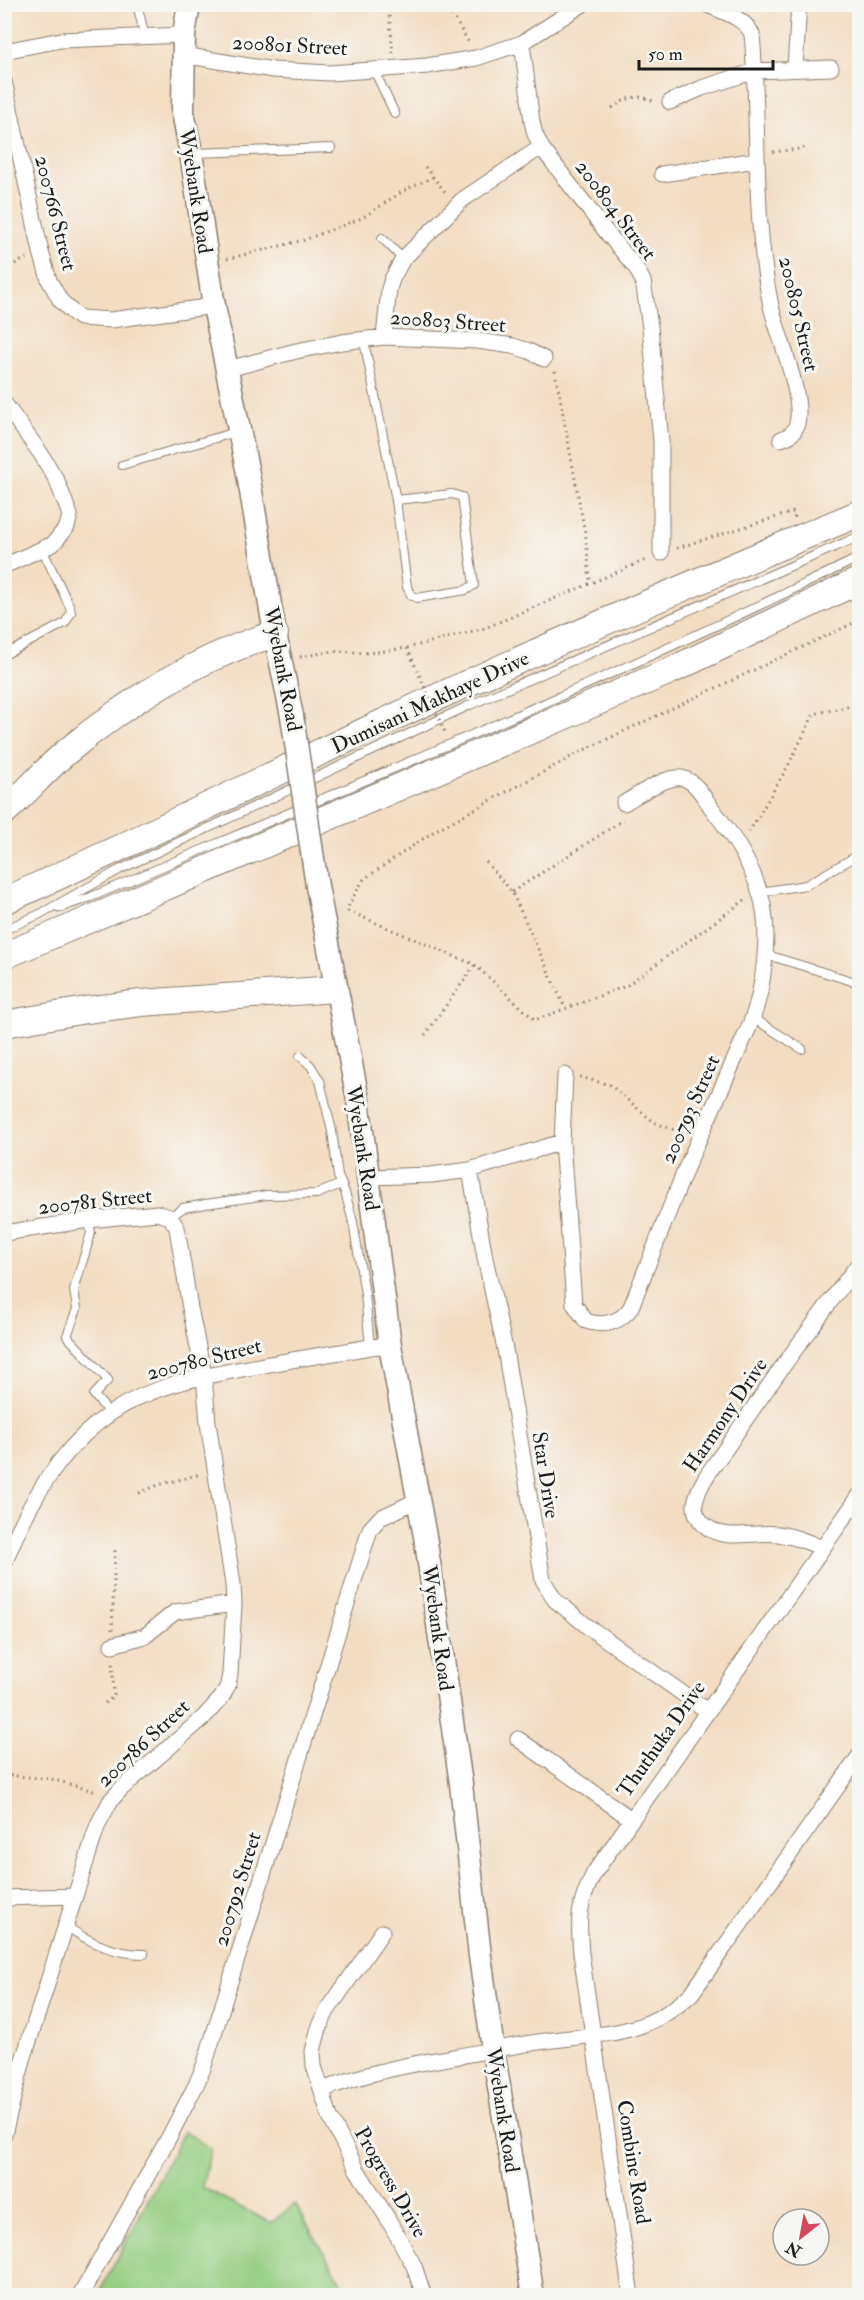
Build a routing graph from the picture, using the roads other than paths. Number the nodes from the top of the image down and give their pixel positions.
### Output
1 (137, 4) edge
2 (189, 4) edge
3 (583, 4) edge
4 (705, 4) edge
5 (799, 4) edge
6 (145, 37) junction
7 (522, 43) junction
8 (184, 45) junction
9 (4, 51) edge
10 (795, 68) junction
11 (831, 68) dead end
12 (374, 69) junction
13 (754, 71) junction
14 (4, 81) edge
15 (670, 102) road end
16 (395, 114) dead end
17 (541, 147) junction
18 (331, 148) dead end
19 (191, 153) junction
20 (757, 157) junction
21 (662, 174) dead end
22 (382, 237) dead end
23 (403, 259) junction
24 (214, 306) junction
25 (384, 337) junction
26 (364, 341) junction
27 (544, 359) road end
28 (228, 369) junction
29 (4, 403) edge
30 (239, 431) junction
31 (781, 439) dead end
32 (122, 465) dead end
33 (396, 500) junction
34 (860, 513) edge
35 (860, 536) edge
36 (42, 549) junction
37 (661, 553) road end
38 (860, 556) edge
39 (4, 566) edge
40 (860, 580) edge
41 (275, 634) junction
42 (4, 655) edge
43 (624, 804) road end
44 (4, 812) edge
45 (860, 854) edge
46 (760, 892) junction
47 (4, 901) edge
48 (40, 914) junction
49 (4, 930) edge
50 (764, 954) junction
51 (4, 956) edge
52 (852, 981) dead end
53 (335, 988) junction
54 (753, 1018) junction
55 (4, 1024) edge
56 (802, 1049) dead end
57 (300, 1056) dead end
58 (565, 1075) road end
59 (562, 1142) junction
60 (470, 1170) junction
61 (369, 1177) junction
62 (341, 1184) junction
63 (170, 1217) junction
64 (89, 1220) junction
65 (4, 1233) edge
66 (860, 1262) edge
67 (380, 1346) junction
68 (204, 1376) junction
69 (110, 1414) junction
70 (860, 1495) edge
71 (418, 1500) junction
72 (822, 1548) junction
73 (4, 1564) edge
74 (234, 1604) junction
75 (112, 1645) road end
76 (706, 1710) junction
77 (518, 1739) dead end
78 (860, 1755) edge
79 (631, 1819) junction
80 (75, 1896) junction
81 (4, 1898) edge
82 (65, 1925) junction
83 (382, 1932) dead end
84 (144, 1954) dead end
85 (593, 2036) junction
86 (494, 2050) junction
87 (322, 2090) junction
88 (4, 2134) edge
89 (80, 2295) edge
90 (424, 2295) edge
91 (533, 2295) edge
92 (631, 2295) edge

1 - 6 lane
2 - 8 street, Wyebank Road
3 - 7 street, 200801 Street
4 - 13 street, 200805 Street
5 - 10 street
6 - 8 street, 200801 Street
6 - 9 street, 200801 Street
7 - 12 street, 200801 Street
7 - 17 street, 200804 Street
8 - 12 street, 200801 Street
8 - 19 street, Wyebank Road
10 - 11 street
10 - 13 street
12 - 16 lane
13 - 15 street
13 - 20 street, 200805 Street
14 - 24 street, 200766 Street
17 - 23 street
17 - 37 street, 200804 Street
18 - 19 lane
19 - 24 street, Wyebank Road
20 - 21 street
20 - 31 street, 200805 Street
22 - 23 lane
23 - 25 street
24 - 28 street, Wyebank Road
25 - 26 street, 200803 Street
25 - 27 street, 200803 Street
26 - 28 street, 200803 Street
26 - 33 lane
28 - 30 street, Wyebank Road
29 - 36 street
30 - 32 lane
30 - 41 street, Wyebank Road
33 - 33 lane
34 - 47 main road, Dumisani Makhaye Drive
35 - 48 lane
36 - 39 street
36 - 42 lane
38 - 48 lane
40 - 51 main road
41 - 44 main road
41 - 53 street, Wyebank Road, bridge
43 - 46 street, 200793 Street
45 - 46 lane
46 - 50 street, 200793 Street
48 - 49 lane
50 - 52 lane
50 - 54 street, 200793 Street
53 - 55 main road
53 - 61 street, Wyebank Road
54 - 56 lane
54 - 59 street, 200793 Street
57 - 62 lane
58 - 59 street, 200793 Street
59 - 60 street
60 - 61 street
60 - 76 street, Star Drive
61 - 67 street, Wyebank Road
62 - 63 lane
62 - 67 lane
63 - 64 street, 200781 Street
63 - 68 street, 200781 Street
64 - 65 street, 200781 Street
64 - 69 lane
66 - 72 street, Harmony Drive
67 - 68 street, 200780 Street
67 - 71 street, Wyebank Road
68 - 69 street, 200780 Street
68 - 74 street, 200786 Street
69 - 73 street, 200780 Street
70 - 72 street, Thuthuka Drive
71 - 86 street, Wyebank Road
71 - 89 street, 200792 Street
72 - 76 street, Thuthuka Drive
74 - 75 street
74 - 80 street, 200786 Street
76 - 79 street, Thuthuka Drive
77 - 79 street
78 - 85 street
79 - 85 street, Thuthuka Drive
80 - 81 street
80 - 82 street, 200786 Street
82 - 84 lane
82 - 88 street, 200786 Street
83 - 87 street, Progress Drive
85 - 86 street
85 - 92 street, Combine Road
86 - 87 street
86 - 91 street, Wyebank Road
87 - 90 street, Progress Drive

